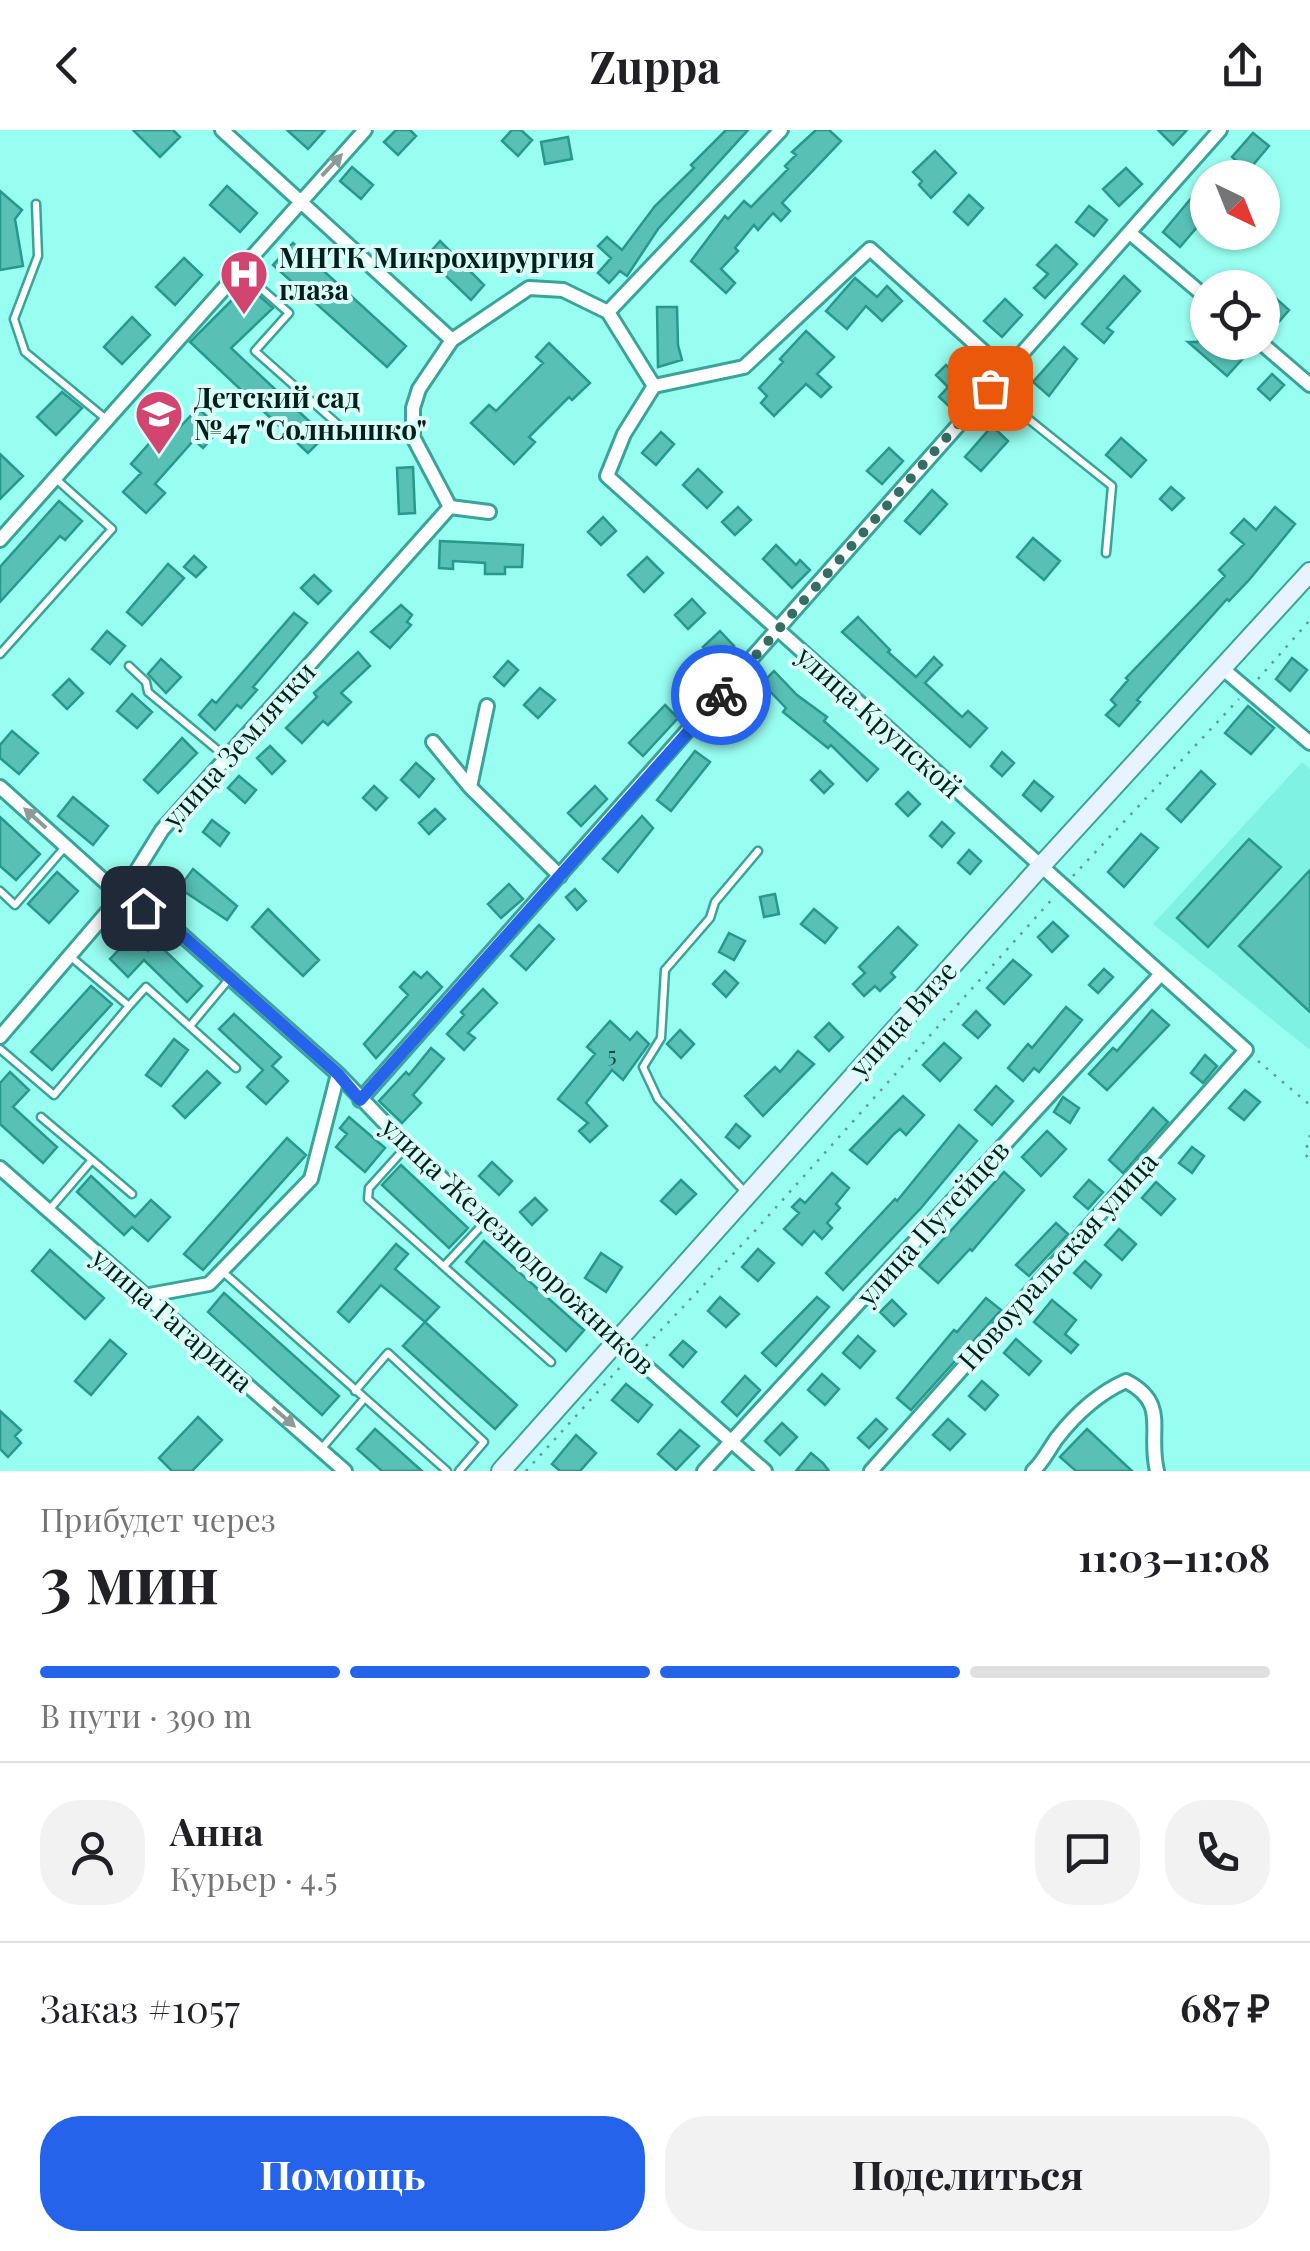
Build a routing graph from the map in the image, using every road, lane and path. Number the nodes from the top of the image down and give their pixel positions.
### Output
1 (222, 130) edge
2 (365, 130) edge
3 (780, 130) edge
4 (1220, 130) edge
5 (299, 201) junction
6 (36, 204) dead end
7 (1130, 233) junction
8 (240, 270) junction
9 (1190, 283) edge
10 (608, 312) junction
11 (452, 340) junction
12 (1280, 359) edge
13 (1005, 370) junction
14 (1310, 385) edge
15 (654, 386) junction
16 (990, 388) junction
17 (107, 420) junction
18 (352, 437) dead end
19 (55, 478) junction
20 (450, 507) junction
21 (488, 512) dead end
22 (0, 540) edge
23 (1106, 553) dead end
24 (1310, 572) edge
25 (1310, 620) edge
26 (779, 631) junction
27 (0, 654) edge
28 (129, 666) dead end
29 (1222, 668) junction
30 (1248, 690) junction
31 (487, 706) dead end
32 (433, 742) dead end
33 (1310, 743) edge
34 (226, 758) junction
35 (0, 787) edge
36 (470, 787) junction
37 (66, 846) junction
38 (758, 851) dead end
39 (1040, 867) junction
40 (560, 876) junction
41 (1063, 887) junction
42 (0, 891) edge
43 (121, 896) junction
44 (70, 956) junction
45 (1161, 974) junction
46 (230, 978) junction
47 (130, 1006) junction
48 (190, 1026) junction
49 (0, 1037) edge
50 (0, 1049) edge
51 (1246, 1050) junction
52 (236, 1068) dead end
53 (338, 1074) junction
54 (360, 1100) junction
55 (1310, 1105) edge
56 (42, 1117) dead end
57 (1310, 1135) edge
58 (407, 1146) junction
59 (92, 1160) junction
60 (1310, 1160) edge
61 (0, 1168) edge
62 (132, 1194) dead end
63 (747, 1194) junction
64 (48, 1210) junction
65 (487, 1220) junction
66 (444, 1266) junction
67 (222, 1271) junction
68 (144, 1296) junction
69 (616, 1340) junction
70 (632, 1354) junction
71 (551, 1362) dead end
72 (355, 1391) junction
73 (364, 1400) junction
74 (734, 1442) junction
75 (321, 1449) junction
76 (345, 1471) edge
77 (447, 1471) edge
78 (459, 1471) edge
79 (501, 1471) edge
80 (526, 1471) edge
81 (704, 1471) edge
82 (765, 1471) edge
83 (871, 1471) edge
84 (1033, 1471) edge
85 (1157, 1471) edge

1 - 5 street
5 -> 2 street
3 - 10 street
4 - 7 street
5 - 8 street
5 - 11 street
6 - 17 lane
7 - 9 street
7 - 13 street
8 - 17 street
8 - 18 lane
10 - 11 street
10 - 15 street
11 - 20 street
12 - 14 street
13 - 15 street
13 - 16 street
15 - 26 street, улица Крупской
16 - 23 lane
16 - 26 street
17 - 19 street
19 - 22 street
19 - 27 lane
20 - 21 street
20 - 34 street, улица Землячки
24 - 29 street, улица Визе
25 - 30 path
26 - 39 street, улица Крупской
26 - 40 street
28 - 34 lane
29 - 30 street
29 - 39 street, улица Визе
30 - 33 street
30 - 41 path
31 - 36 street
32 - 36 street
34 - 43 street, улица Землячки
37 -> 35 street, улица Железнодорожников
36 - 40 street
37 - 42 lane
37 - 43 street, улица Железнодорожников
38 - 63 lane
39 - 41 street, улица Крупской
39 - 63 street, улица Визе
40 - 54 street
41 - 45 street, улица Крупской
41 - 70 path
43 - 44 street, улица Землячки
43 - 46 street, улица Железнодорожников
44 - 47 lane
44 - 49 street, улица Землячки
45 - 51 street, улица Крупской
45 - 74 street, улица Путейцев
46 - 48 lane
46 - 53 street, улица Железнодорожников
47 - 48 lane
47 - 50 lane
48 - 52 lane
51 - 55 path
51 - 83 street, Новоуральская улица
53 - 54 street, улица Железнодорожников
53 - 67 street
54 - 58 street, улица Железнодорожников
56 - 59 lane
57 - 60 path
58 - 65 street, улица Железнодорожников
58 - 66 lane
59 - 62 lane
59 - 64 lane
61 - 64 street, улица Гагарина
63 - 69 street, улица Визе
64 - 68 street, улица Гагарина
65 - 66 lane
65 - 69 street, улица Железнодорожников
66 - 71 lane
67 - 68 street
67 - 72 lane
68 -> 75 street, улица Гагарина
69 - 70 street, улица Железнодорожников
69 - 79 street, улица Визе
70 - 74 street, улица Железнодорожников
70 - 80 path
72 - 73 lane
72 - 78 lane
73 - 75 lane
73 - 77 lane
74 - 81 street, улица Путейцев
74 - 82 street, улица Железнодорожников
75 - 76 street, улица Гагарина
84 - 85 street

